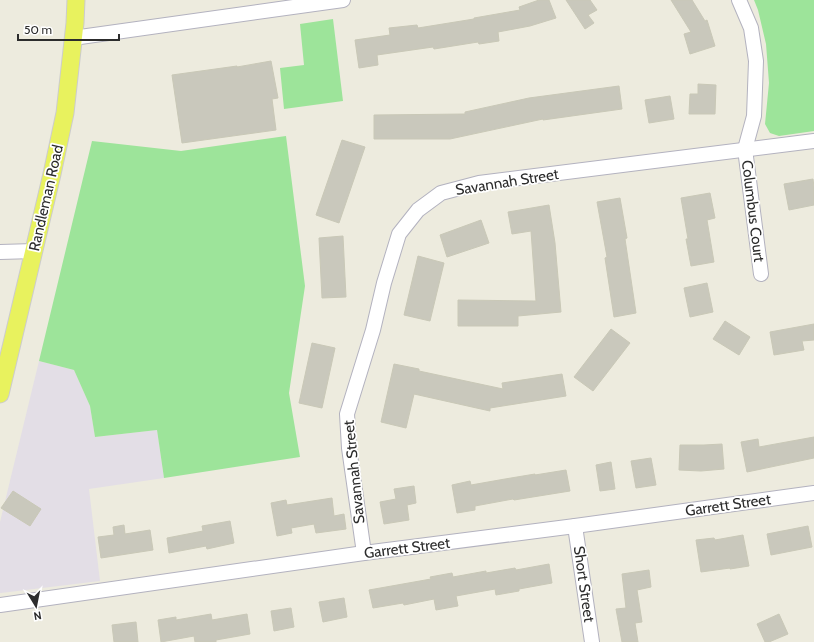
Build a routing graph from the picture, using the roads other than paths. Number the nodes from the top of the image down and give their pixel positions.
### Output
1 (76, 0) edge
2 (344, 0) edge
3 (739, 0) edge
4 (73, 38) junction
5 (814, 141) edge
6 (746, 149) junction
7 (34, 251) junction
8 (0, 252) edge
9 (761, 274) dead end
10 (0, 394) edge
11 (814, 493) edge
12 (575, 526) junction
13 (364, 554) junction
14 (0, 605) edge
15 (592, 642) edge

1 - 4 main road, Randleman Road
2 - 4 street
3 - 6 street
4 - 7 main road, Randleman Road
5 - 6 street, Savannah Street
6 - 9 street, Columbus Court
6 - 13 street, Savannah Street
7 - 8 street
7 - 10 main road, Randleman Road
11 - 12 street, Garrett Street
12 - 13 street, Garrett Street
12 - 15 street, Short Street
13 - 14 street, Garrett Street

